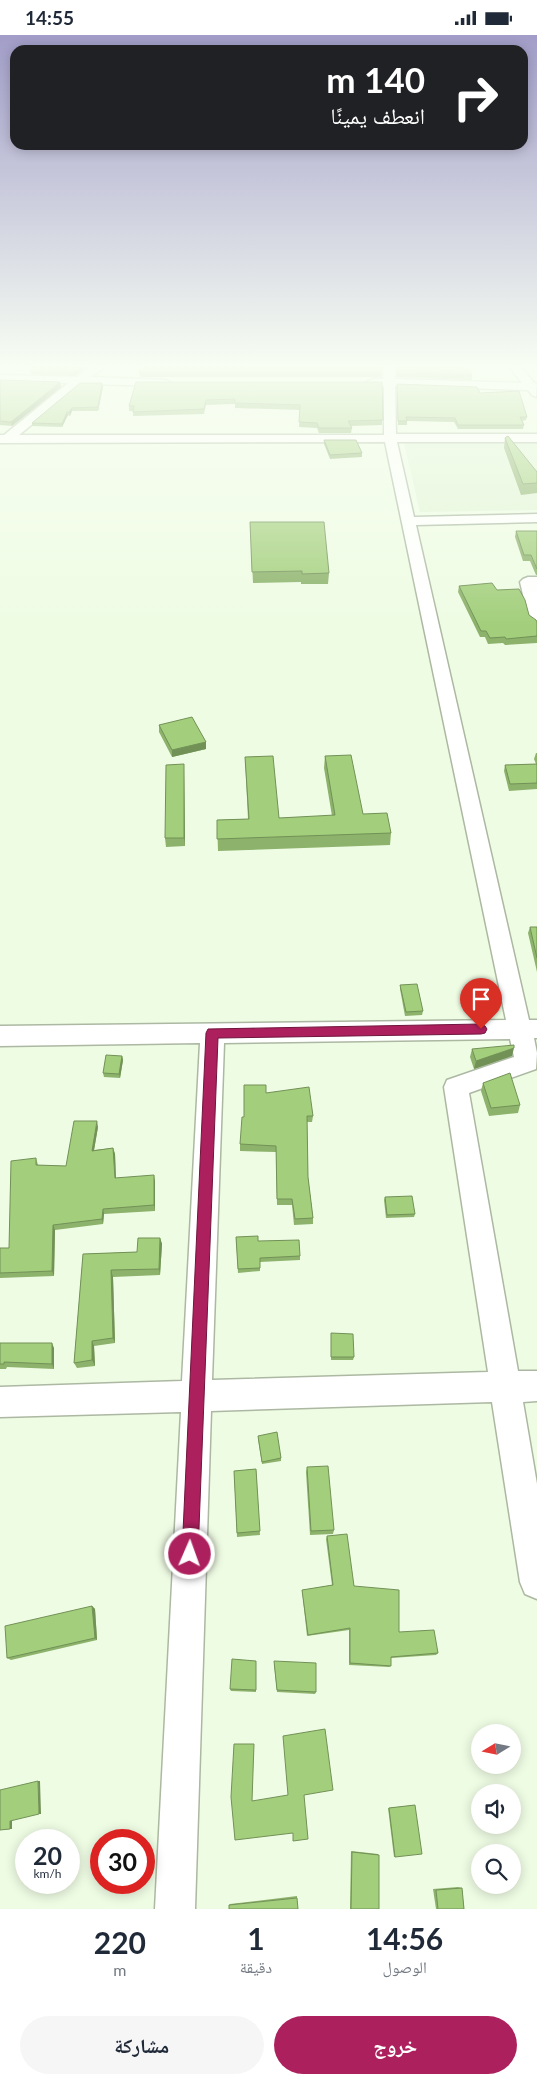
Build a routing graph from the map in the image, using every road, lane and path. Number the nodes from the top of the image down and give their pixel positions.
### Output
1 (393, 450) edge
2 (537, 518) edge
3 (408, 521) junction
4 (537, 582) edge
5 (537, 620) edge
6 (528, 1029) edge
7 (212, 1033) junction
8 (0, 1036) edge
9 (505, 1386) junction
10 (537, 1386) edge
11 (197, 1396) junction
12 (0, 1402) edge
13 (537, 1582) edge
14 (175, 1909) edge

1 - 3 street
2 - 3 street
3 - 6 street
4 - 5 street
6 - 7 street
6 - 9 street
7 - 8 street
7 - 11 street
9 - 10 street
9 - 11 street
9 - 13 street
11 - 12 street
11 - 14 street

